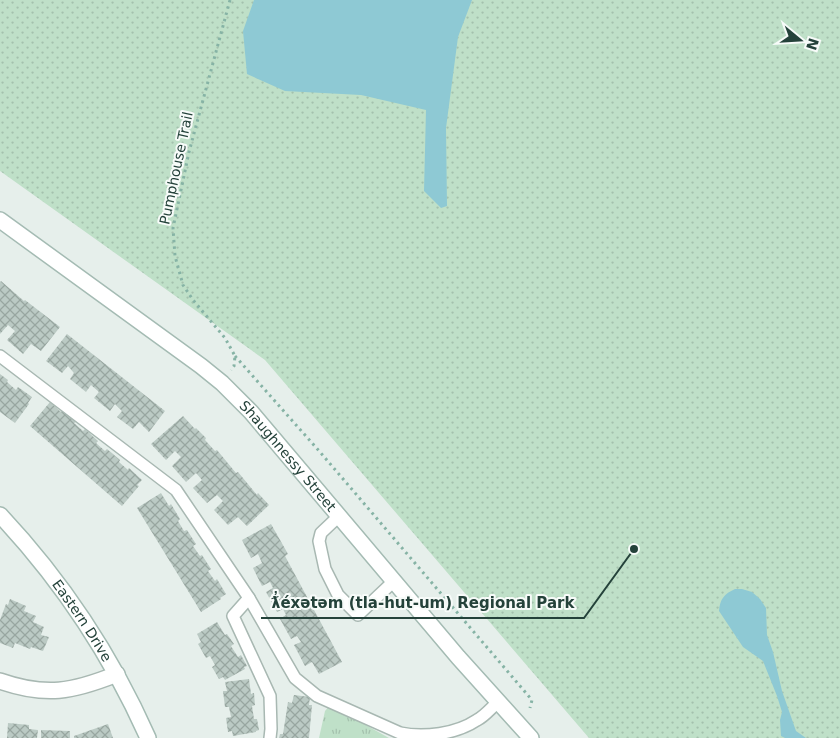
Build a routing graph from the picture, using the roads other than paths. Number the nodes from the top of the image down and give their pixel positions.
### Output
1 (0, 220) edge
2 (0, 356) edge
3 (0, 515) edge
4 (339, 516) junction
5 (394, 581) junction
6 (249, 598) junction
7 (116, 674) junction
8 (0, 681) edge
9 (498, 702) junction
10 (148, 738) edge
11 (270, 738) edge
12 (531, 738) edge

1 - 4 main road, Shaughnessy Street
2 - 6 lane
3 - 7 main road, Eastern Drive
4 - 5 main road, Shaughnessy Street
4 - 5 lane
5 - 9 main road, Shaughnessy Street
6 - 9 lane
6 - 11 lane
7 - 8 main road
7 - 10 main road, Eastern Drive
9 - 12 main road, Shaughnessy Street

